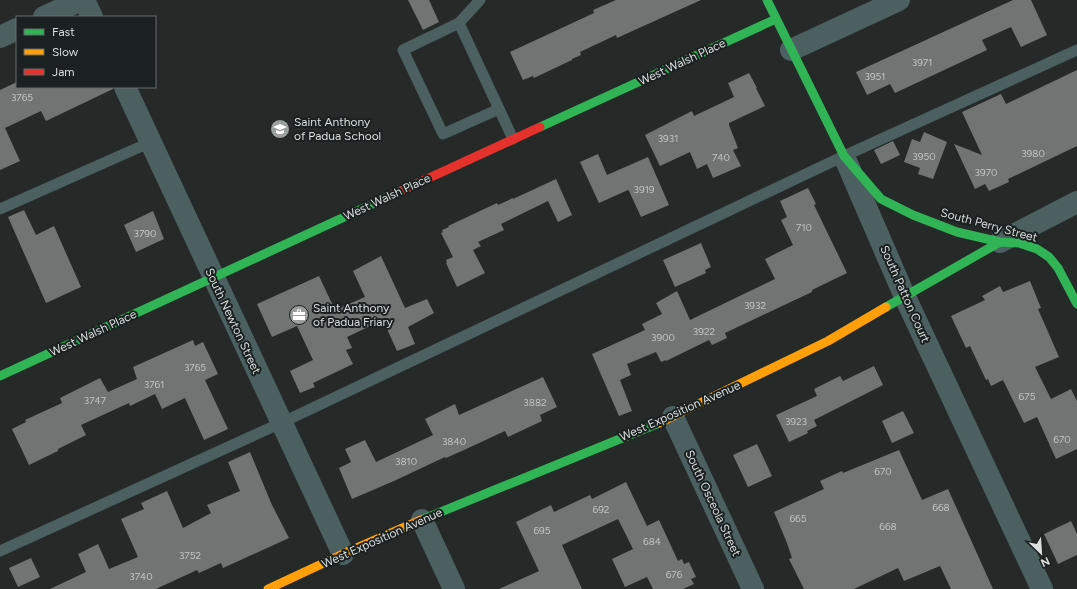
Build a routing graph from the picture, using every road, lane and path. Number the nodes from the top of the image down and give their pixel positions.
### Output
1 (81, 0) edge
2 (84, 0) edge
3 (480, 0) edge
4 (767, 0) edge
5 (899, 0) edge
6 (46, 16) edge
7 (92, 16) edge
8 (776, 19) junction
9 (459, 23) junction
10 (16, 29) edge
11 (0, 37) edge
12 (792, 50) junction
13 (1077, 50) edge
14 (125, 88) edge
15 (500, 109) junction
16 (514, 139) junction
17 (151, 142) junction
18 (844, 156) junction
19 (1077, 202) edge
20 (0, 209) edge
21 (1000, 242) junction
22 (213, 277) junction
23 (905, 297) junction
24 (1077, 304) edge
25 (0, 376) edge
26 (673, 417) junction
27 (281, 423) junction
28 (422, 520) junction
29 (0, 551) edge
30 (343, 554) junction
31 (268, 589) edge
32 (454, 589) edge
33 (753, 589) edge
34 (1042, 589) edge

1 - 6 street
2 - 7 street
3 - 9 lane
4 - 8 street, South Patton Court
5 - 12 street
8 - 12 street, South Patton Court
8 - 16 street, West Walsh Place
9 - 15 lane
9 - 15 lane
10 - 11 street
12 - 18 street, South Patton Court
13 - 18 lane
14 - 17 street, South Newton Street
15 - 16 lane
16 - 22 street, West Walsh Place
17 - 20 lane
17 - 22 street, South Newton Street
18 - 21 street, South Perry Street
18 - 23 street, South Patton Court
18 - 27 lane
19 - 21 street, West Exposition Avenue
21 - 23 street, West Exposition Avenue
21 - 24 street, South Perry Street
22 - 25 street, West Walsh Place
22 - 27 street, South Newton Street
23 - 26 street, West Exposition Avenue
23 - 34 street, South Patton Court
26 - 28 street, West Exposition Avenue
26 - 33 street, South Osceola Street
27 - 29 lane
27 - 30 street, South Newton Street
28 - 30 street, West Exposition Avenue
28 - 32 street
30 - 31 street, West Exposition Avenue

